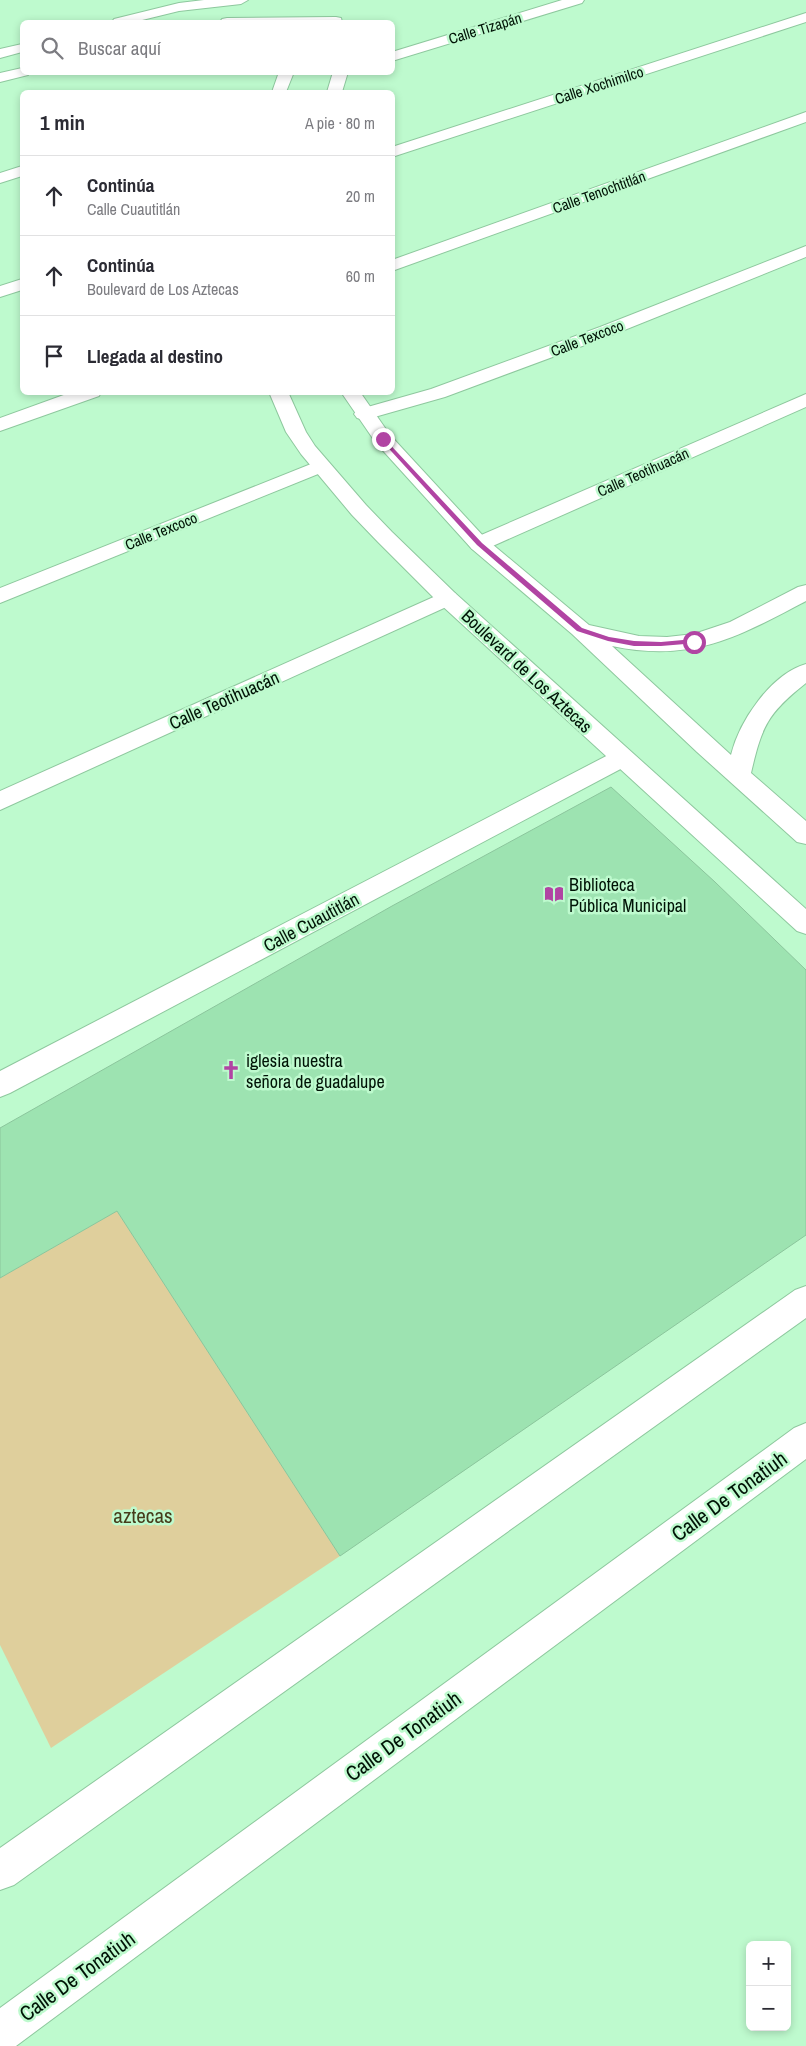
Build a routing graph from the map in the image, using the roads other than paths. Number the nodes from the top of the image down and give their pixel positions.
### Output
1 (196, 0) edge
2 (241, 0) edge
3 (577, 0) edge
4 (284, 5) dead end
5 (333, 5) dead end
6 (179, 7) junction
7 (806, 17) edge
8 (127, 20) edge
9 (288, 20) edge
10 (337, 20) edge
11 (20, 49) edge
12 (0, 54) edge
13 (395, 56) edge
14 (20, 73) edge
15 (285, 75) edge
16 (340, 75) edge
17 (0, 78) edge
18 (280, 90) edge
19 (336, 90) edge
20 (806, 117) edge
21 (395, 151) edge
22 (20, 172) edge
23 (0, 178) edge
24 (806, 251) edge
25 (395, 265) edge
26 (20, 285) edge
27 (0, 292) edge
28 (84, 395) edge
29 (279, 395) edge
30 (352, 395) edge
31 (806, 400) edge
32 (364, 414) junction
33 (0, 426) edge
34 (321, 466) junction
35 (479, 544) junction
36 (806, 592) edge
37 (0, 596) edge
38 (447, 598) junction
39 (580, 629) junction
40 (806, 672) edge
41 (622, 758) junction
42 (738, 776) junction
43 (0, 801) edge
44 (806, 835) edge
45 (806, 924) edge
46 (0, 1085) edge
47 (806, 1300) edge
48 (806, 1439) edge
49 (0, 1871) edge
50 (0, 2033) edge

1 - 6 street
2 - 6 street
3 - 13 street, Calle Tizapán
4 - 9 street
5 - 10 street
6 - 8 street
7 - 21 street, Calle Xochimilco
11 - 12 street
14 - 17 street
15 - 18 street
16 - 19 street
20 - 25 street, Calle Tenochtitlán
22 - 23 street
24 - 32 street, Calle Texcoco
26 - 27 street
28 - 33 street
29 - 34 street, Boulevard de Los Aztecas
30 - 32 street
31 - 35 street, Calle Teotihuacán
32 - 35 street
34 - 37 street, Calle Texcoco
34 - 38 street, Boulevard de Los Aztecas
35 - 39 street
36 - 39 street
38 - 41 street, Boulevard de Los Aztecas
38 - 43 street, Calle Teotihuacán
39 - 42 street
40 - 42 street
41 - 45 street, Boulevard de Los Aztecas
41 - 46 street, Calle Cuautitlán
42 - 44 street
47 - 49 street
48 - 50 street, Calle De Tonatiuh

